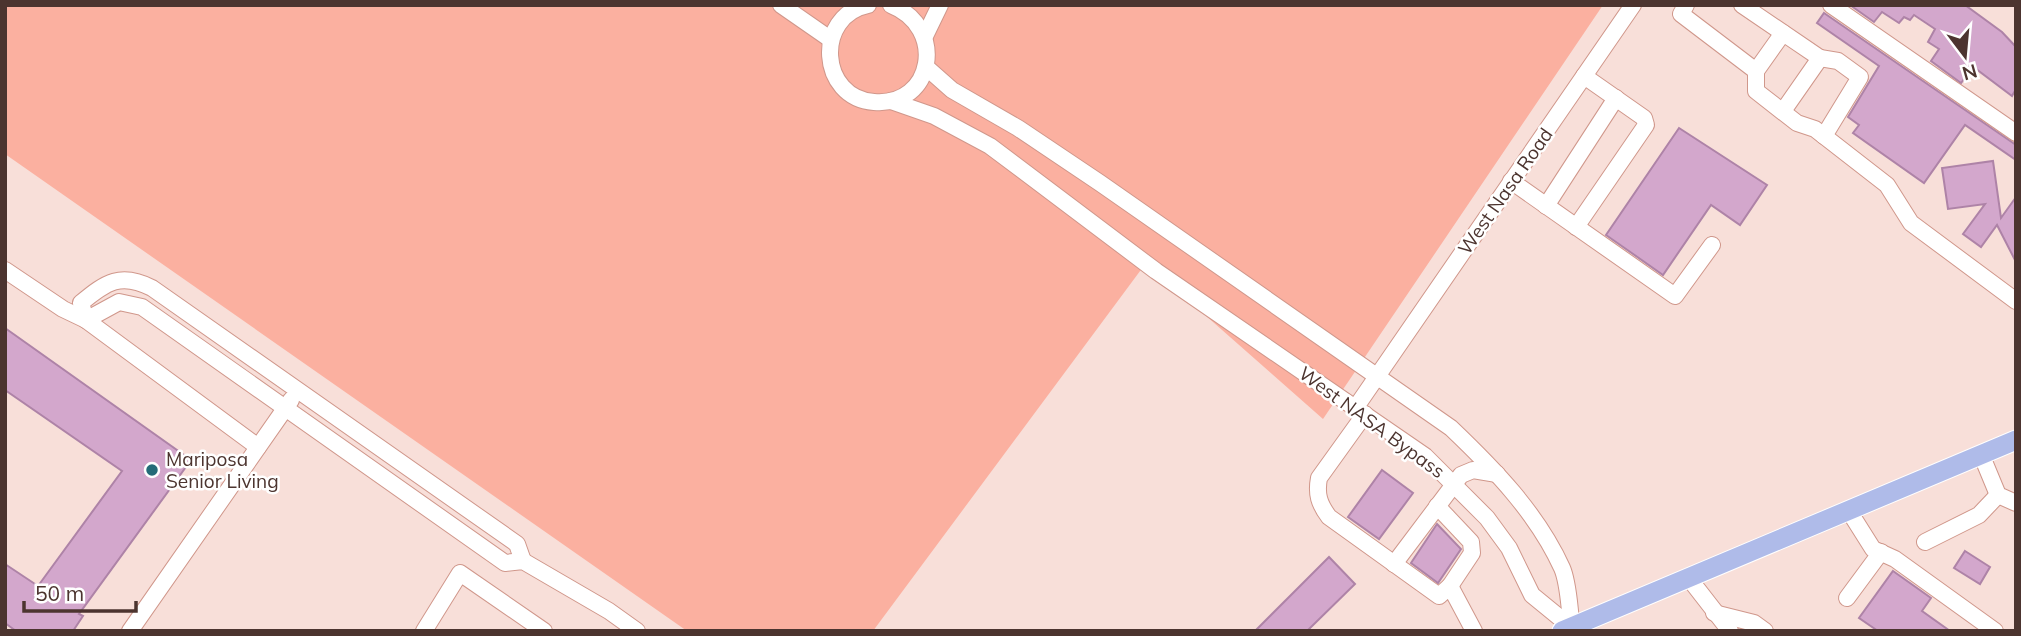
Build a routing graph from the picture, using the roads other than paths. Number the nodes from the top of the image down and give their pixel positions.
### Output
1 (781, 5) edge
2 (892, 5) edge
3 (940, 5) edge
4 (1633, 5) edge
5 (1686, 5) edge
6 (1742, 5) edge
7 (1831, 5) edge
8 (862, 6) edge
9 (1783, 33) junction
10 (925, 36) junction
11 (830, 39) junction
12 (1820, 58) junction
13 (926, 66) junction
14 (1756, 71) junction
15 (1584, 76) junction
16 (891, 101) junction
17 (1622, 102) junction
18 (1783, 111) junction
19 (2016, 133) edge
20 (1824, 136) junction
21 (1511, 181) junction
22 (1546, 206) junction
23 (1576, 227) junction
24 (1712, 244) dead end
25 (5, 270) edge
26 (2016, 301) edge
27 (86, 320) junction
28 (1376, 376) junction
29 (297, 391) junction
30 (285, 408) junction
31 (1361, 411) junction
32 (2016, 440) edge
33 (258, 447) junction
34 (1981, 454) junction
35 (1497, 474) junction
36 (1455, 482) junction
37 (1998, 495) junction
38 (2016, 503) edge
39 (1437, 506) junction
40 (1849, 511) junction
41 (1925, 542) dead end
42 (1881, 552) junction
43 (523, 561) junction
44 (1394, 564) junction
45 (1688, 577) junction
46 (1450, 586) junction
47 (1847, 598) dead end
48 (1714, 613) junction
49 (1570, 629) edge
50 (130, 631) edge
51 (424, 631) edge
52 (544, 631) edge
53 (637, 631) edge
54 (1474, 631) edge
55 (1730, 631) edge
56 (1766, 631) edge
57 (1995, 631) edge

1 - 11 street
2 - 10 street
3 - 10 street
4 - 15 street, West Nasa Road
5 - 14 street
6 - 9 street
7 - 19 street
8 - 11 street
9 - 12 street
9 - 14 street
10 - 13 street
11 - 16 street, West NASA Bypass
12 - 18 street
12 - 20 street
13 - 16 street
13 - 28 street, West NASA Bypass
14 - 18 street
15 - 17 street
15 - 21 street, West Nasa Road
16 - 31 street, West NASA Bypass
17 - 22 street
17 - 23 street
18 - 20 street
20 - 26 street
21 - 22 street
21 - 28 street, West Nasa Road
22 - 23 street
23 - 24 street
25 - 27 street
27 - 29 street
27 - 30 street
27 - 33 street
28 - 31 street, West Nasa Road
28 - 35 street, West NASA Bypass
29 - 30 street
29 - 43 street
30 - 33 street
30 - 43 street
31 - 36 street, West NASA Bypass
31 - 44 street, West Nasa Road
32 - 34 main road
33 - 50 street
34 - 37 street
34 - 40 main road
35 - 36 street
35 - 49 street, West NASA Bypass
36 - 39 street
36 - 49 street, West NASA Bypass
37 - 38 street
37 - 41 street
39 - 44 street
39 - 46 street
40 - 42 street
40 - 45 main road
42 - 47 street
42 - 57 street
43 - 53 street
44 - 46 street
45 - 48 street
45 - 49 main road
46 - 54 street
48 - 55 street
48 - 56 street
51 - 52 street

